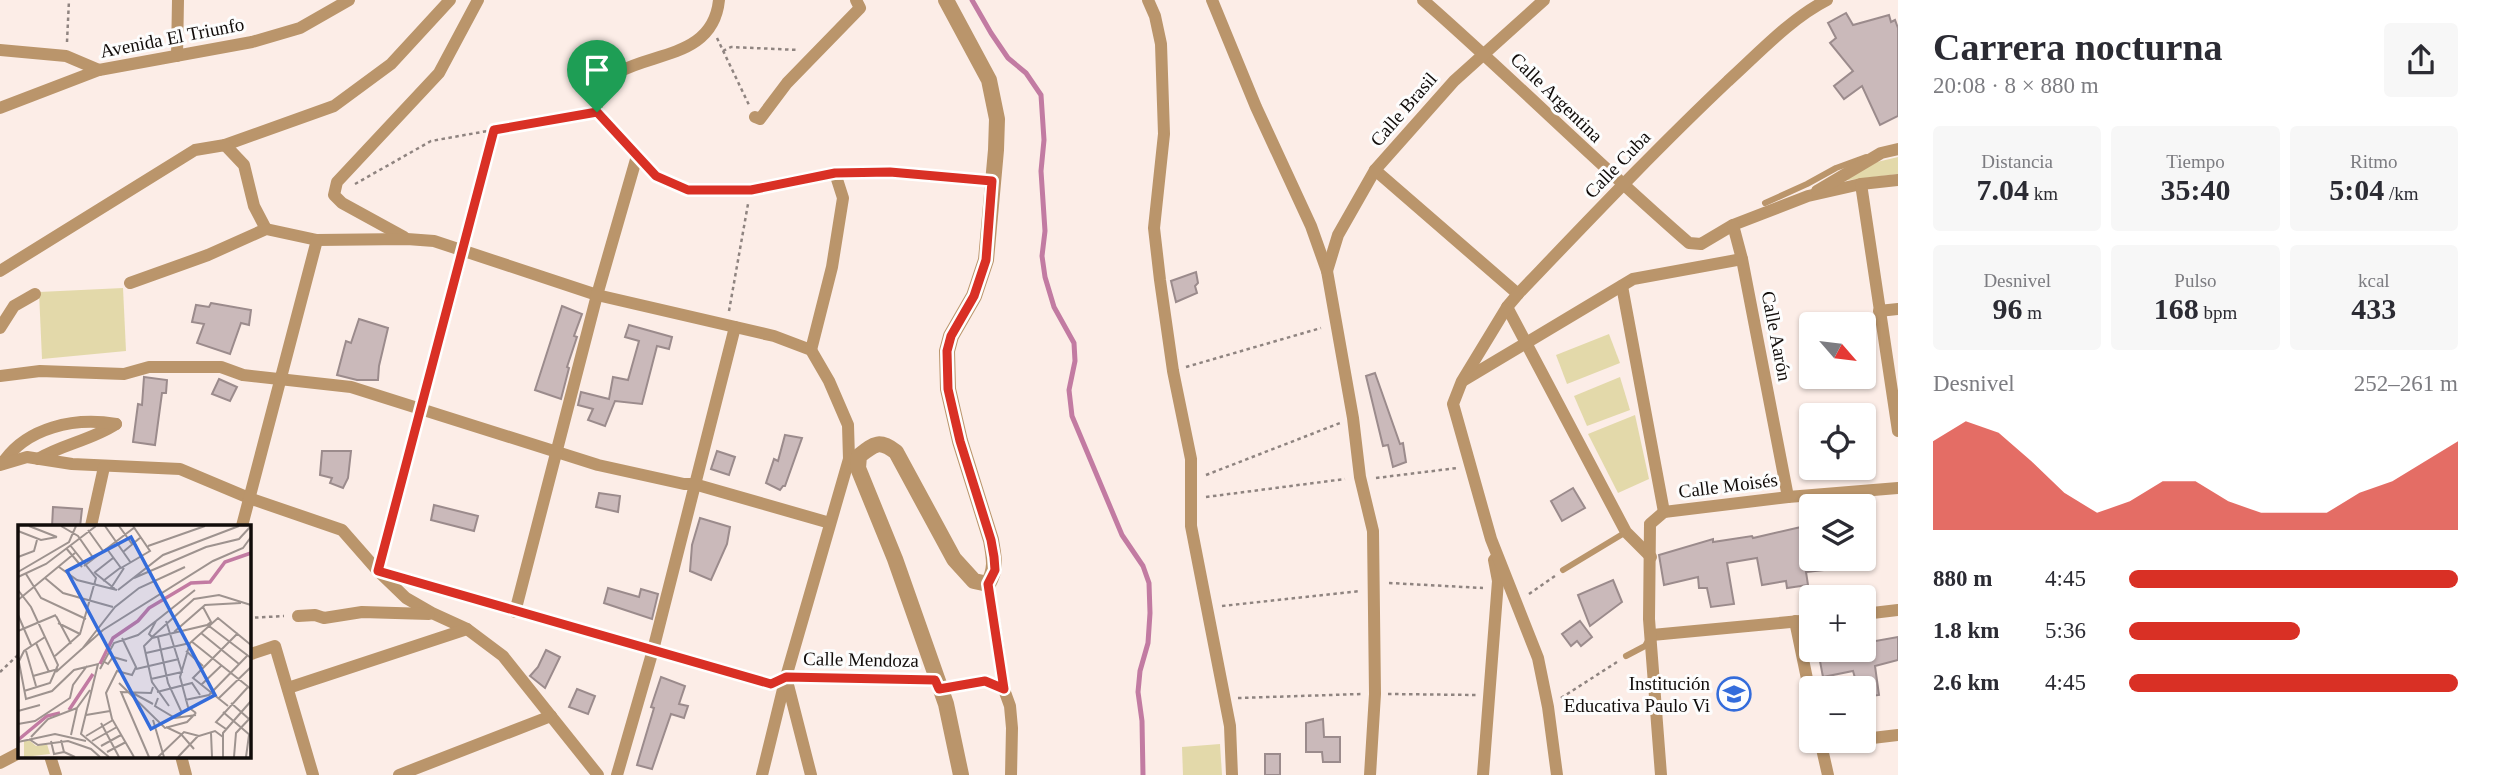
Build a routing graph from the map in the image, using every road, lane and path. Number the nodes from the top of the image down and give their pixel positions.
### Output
1 (69, 0) edge
2 (178, 0) edge
3 (349, 0) edge
4 (450, 0) edge
5 (478, 0) edge
6 (719, 0) edge
7 (856, 0) edge
8 (946, 0) edge
9 (1148, 0) edge
10 (1212, 0) edge
11 (1423, 0) edge
12 (1545, 0) edge
13 (1827, 0) edge
14 (711, 27) junction
15 (0, 50) edge
16 (723, 51) junction
17 (816, 51) junction
18 (1483, 53) junction
19 (66, 56) junction
20 (177, 56) junction
21 (99, 70) junction
22 (0, 108) edge
23 (597, 112) junction
24 (755, 117) joint
25 (494, 130) junction
26 (225, 145) junction
27 (1898, 149) edge
28 (1881, 153) junction
29 (637, 156) junction
30 (1375, 170) junction
31 (835, 173) junction
32 (1898, 180) edge
33 (992, 181) junction
34 (337, 182) junction
35 (1861, 184) junction
36 (1623, 185) junction
37 (751, 190) junction
38 (1808, 196) junction
39 (1765, 202) dead end
40 (1733, 225) junction
41 (266, 229) junction
42 (407, 239) junction
43 (317, 240) junction
44 (463, 250) junction
45 (1742, 259) junction
46 (0, 271) edge
47 (1327, 271) junction
48 (130, 283) dead end
49 (1622, 286) junction
50 (35, 294) dead end
51 (1518, 294) junction
52 (597, 295) junction
53 (1507, 307) junction
54 (1898, 309) edge
55 (1879, 311) junction
56 (1334, 324) junction
57 (731, 326) junction
58 (0, 328) edge
59 (1526, 342) junction
60 (811, 350) junction
61 (1173, 371) junction
62 (0, 376) edge
63 (281, 380) junction
64 (1462, 381) junction
65 (420, 408) junction
66 (1353, 418) junction
67 (1898, 431) edge
68 (849, 443) junction
69 (557, 452) junction
70 (859, 456) junction
71 (38, 459) junction
72 (1, 465) edge
73 (1469, 466) junction
74 (104, 467) junction
75 (1360, 477) junction
76 (1192, 480) junction
77 (694, 484) junction
78 (1898, 488) edge
79 (1788, 497) junction
80 (249, 498) junction
81 (1192, 499) junction
82 (1664, 512) junction
83 (830, 523) junction
84 (91, 525) edge
85 (242, 525) edge
86 (1626, 532) junction
87 (1491, 539) junction
88 (1651, 557) junction
89 (1563, 570) joint
90 (378, 571) junction
91 (988, 584) junction
92 (1375, 586) junction
93 (1497, 589) junction
94 (1518, 603) junction
95 (1207, 607) junction
96 (1898, 610) edge
97 (515, 612) junction
98 (1876, 613) edge
99 (432, 614) junction
100 (298, 616) joint
101 (250, 618) edge
102 (1795, 621) junction
103 (1799, 621) edge
104 (467, 629) junction
105 (1652, 635) junction
106 (653, 650) junction
107 (250, 654) edge
108 (18, 655) edge
109 (1626, 656) joint
110 (0, 672) edge
111 (1806, 676) edge
112 (786, 677) junction
113 (937, 684) junction
114 (288, 688) junction
115 (1004, 689) junction
116 (1376, 694) junction
117 (1490, 695) junction
118 (1225, 699) junction
119 (1548, 707) junction
120 (551, 716) junction
121 (1898, 736) edge
122 (1876, 737) edge
123 (1823, 753) edge
124 (18, 754) edge
125 (51, 758) edge
126 (182, 758) edge
127 (0, 763) edge
128 (56, 775) edge
129 (186, 775) edge
130 (313, 775) edge
131 (399, 775) edge
132 (598, 775) edge
133 (617, 775) edge
134 (762, 775) edge
135 (811, 775) edge
136 (961, 775) edge
137 (1011, 775) edge
138 (1232, 775) edge
139 (1370, 775) edge
140 (1483, 775) edge
141 (1557, 775) edge
142 (1661, 775) edge
143 (1828, 775) edge

1 - 19 path
2 - 20 street
3 - 20 street, Avenida El Triunfo
4 - 26 street
5 - 34 street
6 - 14 street
7 - 17 street
8 - 33 street
9 - 61 street
10 - 47 street
11 - 18 street, Calle Argentina
12 - 18 street, Calle Brasil
13 - 36 street, Calle Cuba
14 - 16 path
14 - 23 street
15 - 19 street
16 - 17 path
16 - 24 path
17 - 24 street
18 - 30 street, Calle Brasil
18 - 36 street, Calle Argentina
19 - 21 street
20 - 21 street, Avenida El Triunfo
21 - 22 street, Avenida El Triunfo
23 - 25 path
23 - 29 street
25 - 34 path
25 - 44 path
26 - 41 street
26 - 46 street
27 - 28 street
28 - 38 street
28 - 39 lane
29 - 37 street
29 - 52 street
30 - 47 street, Calle Brasil
30 - 51 street
31 - 33 street
31 - 37 street
31 - 60 street
32 - 35 street
33 - 91 street
34 - 42 street
35 - 38 street
35 - 55 street
36 - 40 street, Calle Argentina
36 - 51 street, Calle Cuba
37 - 57 path
38 - 40 street
40 - 45 street, Calle Aarón
41 - 43 street
41 - 48 street
42 - 43 street
42 - 44 street
43 - 63 street
44 - 52 street
44 - 65 street
45 - 49 street
45 - 79 street, Calle Aarón
47 - 56 street
49 - 59 street
49 - 82 street
50 - 58 street
51 - 53 street, Calle Cuba
52 - 57 street
52 - 69 street
53 - 59 street
53 - 64 street, Calle Cuba
54 - 55 street
55 - 67 street
56 - 61 path
56 - 66 street
57 - 60 street
57 - 77 street
59 - 64 street
59 - 86 street
60 - 68 street
61 - 76 street
62 - 63 street
63 - 65 street
63 - 80 street
64 - 73 street
65 - 69 street
65 - 90 street
66 - 75 street
66 - 76 path
68 - 70 street
68 - 83 street
69 - 77 street
69 - 97 street
70 - 91 street
70 - 113 street
71 - 72 street
71 - 72 street
71 - 74 street
73 - 75 path
73 - 87 street
74 - 80 street
74 - 84 street
75 - 81 path
75 - 92 street
76 - 81 street
77 - 83 street
77 - 106 street
78 - 79 street, Calle Moisés
79 - 82 street, Calle Moisés
80 - 85 street
80 - 90 street
81 - 95 street
82 - 88 street, Calle Moisés
83 - 112 street
86 - 88 street
86 - 89 lane
87 - 93 street
87 - 94 street
88 - 105 street
89 - 94 path
90 - 97 street, Calle Mendoza
90 - 99 street
91 - 115 street
92 - 93 path
92 - 95 path
92 - 116 street
93 - 117 street
94 - 119 street
95 - 118 street
96 - 98 street
97 - 106 street, Calle Mendoza
99 - 100 street
99 - 104 street
100 - 101 path
102 - 103 street
102 - 105 street
102 - 111 street
104 - 114 street
104 - 120 street
105 - 109 lane
105 - 142 street
106 - 112 street, Calle Mendoza
106 - 133 street
107 - 114 street
108 - 110 path
109 - 119 path
112 - 113 street, Calle Mendoza
112 - 134 street
112 - 135 street
113 - 115 path
113 - 136 street
114 - 130 street
115 - 137 street
116 - 117 path
116 - 118 path
116 - 139 street
117 - 140 street
118 - 138 street
119 - 141 street
120 - 131 street
120 - 132 street
121 - 122 street
123 - 143 street
124 - 127 street
125 - 128 street
126 - 129 street

